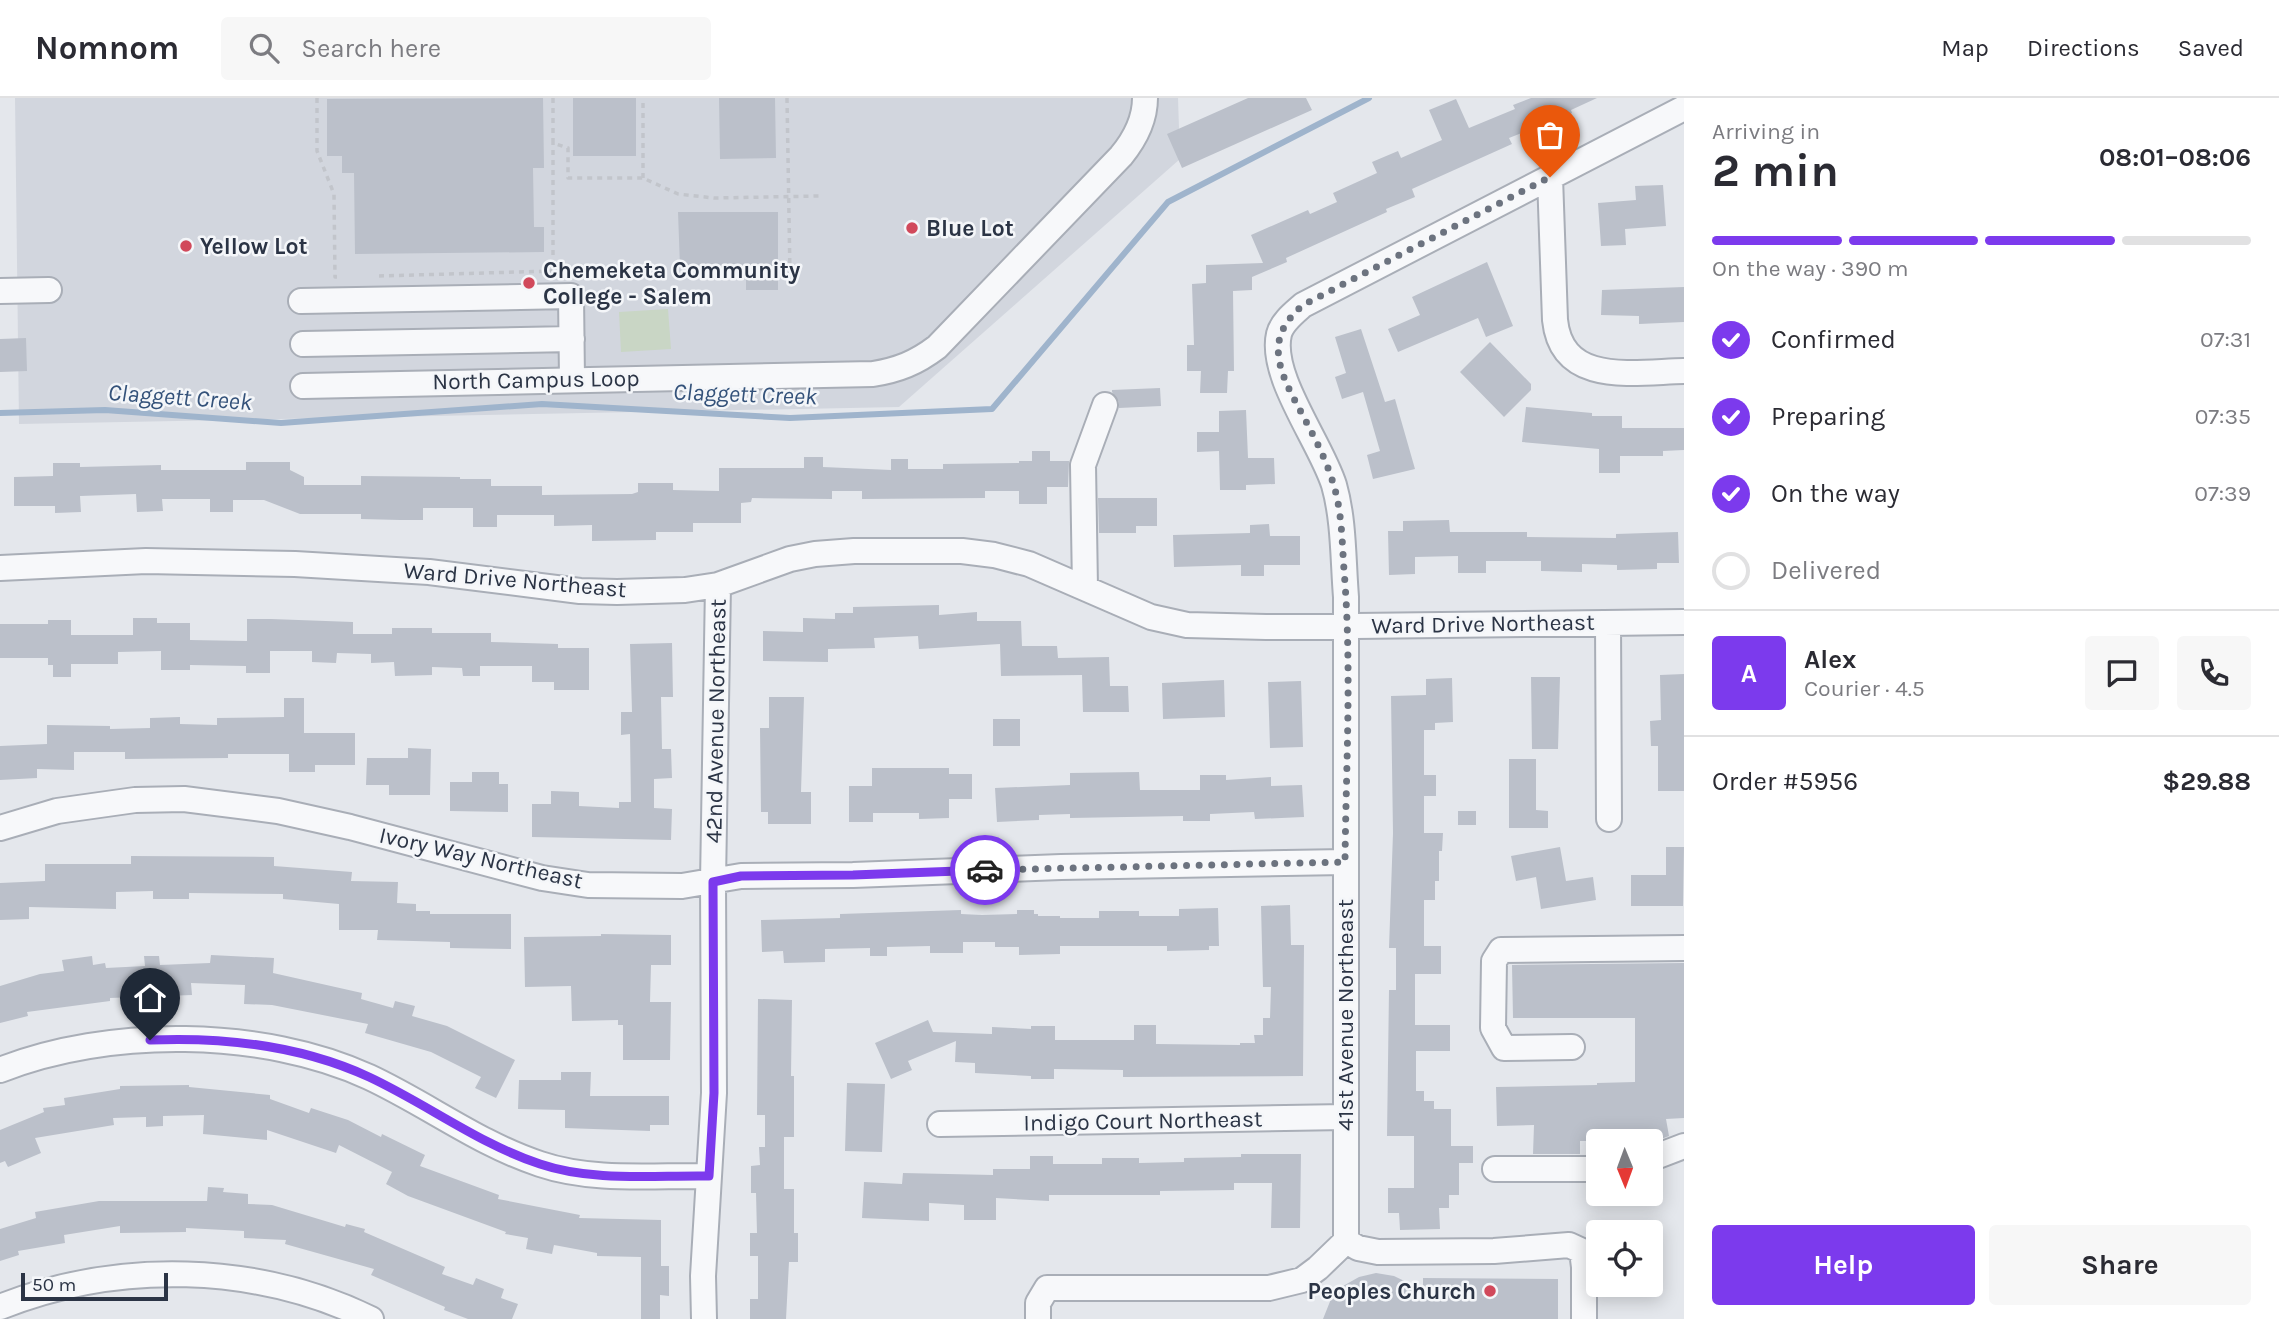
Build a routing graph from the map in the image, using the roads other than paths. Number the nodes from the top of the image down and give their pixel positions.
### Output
1 (1144, 98) edge
2 (1684, 108) edge
3 (1550, 177) junction
4 (49, 290) dead end
5 (0, 291) edge
6 (301, 301) dead end
7 (572, 339) junction
8 (303, 344) dead end
9 (1684, 371) edge
10 (572, 379) junction
11 (303, 386) dead end
12 (1105, 405) dead end
13 (0, 568) edge
14 (718, 585) junction
15 (1085, 588) junction
16 (1684, 622) edge
17 (1608, 623) junction
18 (1347, 626) junction
19 (1609, 819) dead end
20 (0, 828) edge
21 (1345, 862) junction
22 (713, 882) junction
23 (1684, 948) edge
24 (1573, 1047) dead end
25 (0, 1070) edge
26 (1345, 1117) junction
27 (940, 1124) dead end
28 (1684, 1146) edge
29 (1663, 1154) edge
30 (1495, 1169) dead end
31 (1586, 1169) edge
32 (709, 1176) junction
33 (1346, 1236) junction
34 (0, 1307) edge
35 (371, 1319) edge
36 (704, 1319) edge
37 (1038, 1319) edge
38 (1584, 1319) edge

1 - 10 street, North Campus Loop
2 - 3 street
3 - 9 street
3 - 18 street, 41st Avenue Northeast
4 - 5 street
6 - 7 street
7 - 8 street
7 - 10 street
10 - 11 street, North Campus Loop
12 - 15 street
13 - 14 street, Ward Drive Northeast
14 - 15 street, Ward Drive Northeast
14 - 22 street, 42nd Avenue Northeast
15 - 18 street, Ward Drive Northeast
16 - 17 street, Ward Drive Northeast
17 - 18 street, Ward Drive Northeast
17 - 19 street
18 - 21 street, 41st Avenue Northeast
20 - 22 street, Ivory Way Northeast
21 - 22 street, Ivory Way Northeast
21 - 26 street, 41st Avenue Northeast
22 - 32 street, 42nd Avenue Northeast
23 - 24 street
25 - 32 street
26 - 27 street, Indigo Court Northeast
26 - 33 street, 41st Avenue Northeast
28 - 29 street
30 - 31 street
32 - 36 street, 42nd Avenue Northeast
33 - 37 street
33 - 38 street
34 - 35 street

